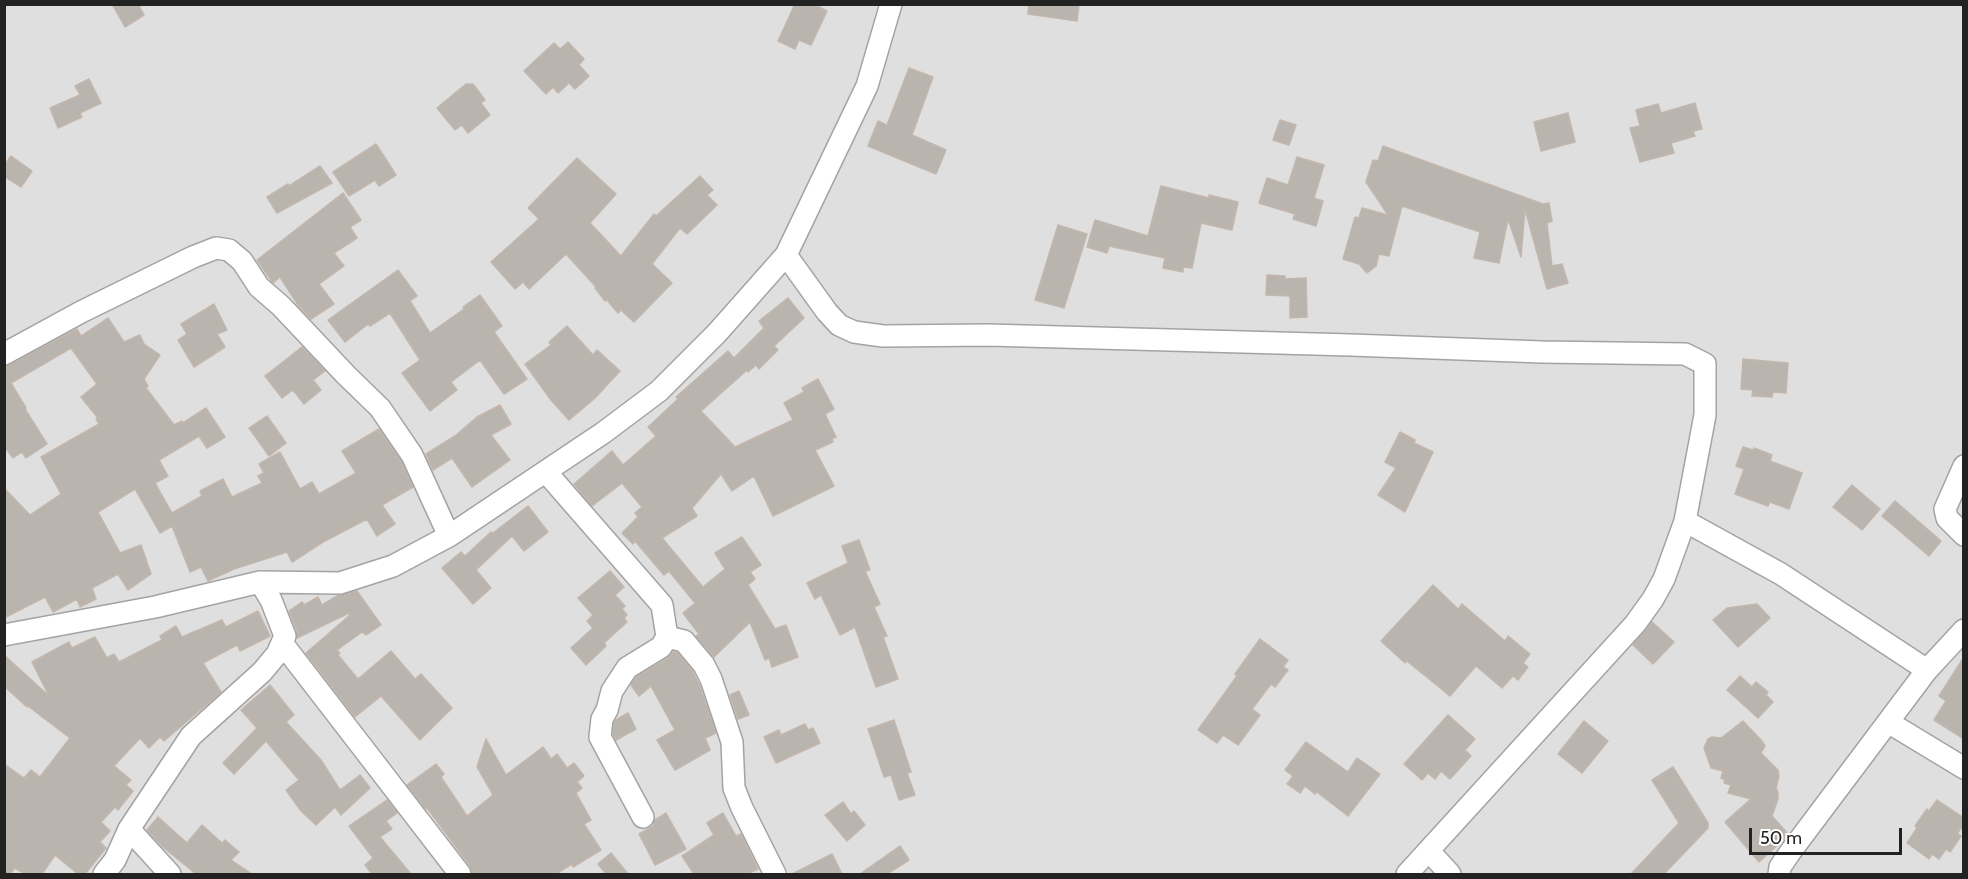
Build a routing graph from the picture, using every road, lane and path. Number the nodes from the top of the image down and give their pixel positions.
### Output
1 (891, 4) edge
2 (786, 255) junction
3 (4, 354) edge
4 (1964, 466) edge
5 (546, 472) junction
6 (1685, 521) junction
7 (1964, 535) edge
8 (449, 536) junction
9 (260, 582) junction
10 (1964, 630) edge
11 (4, 634) edge
12 (667, 637) junction
13 (282, 643) junction
14 (1927, 670) junction
15 (1888, 722) junction
16 (1964, 768) edge
17 (642, 817) dead end
18 (129, 829) junction
19 (1429, 850) junction
20 (104, 874) edge
21 (170, 874) edge
22 (460, 874) edge
23 (775, 874) edge
24 (1407, 874) edge
25 (1450, 874) edge
26 (1779, 874) edge

1 - 2 street
2 - 5 street
2 - 6 street
3 - 8 street
4 - 7 street
5 - 8 street
5 - 12 street
6 - 14 street
6 - 19 street
8 - 9 street
9 - 11 street
9 - 13 street
10 - 14 street
12 - 17 street
12 - 23 street
13 - 18 street
13 - 22 street
14 - 15 street
15 - 16 street
15 - 26 street
18 - 20 street
18 - 21 street
19 - 24 street
19 - 25 street

